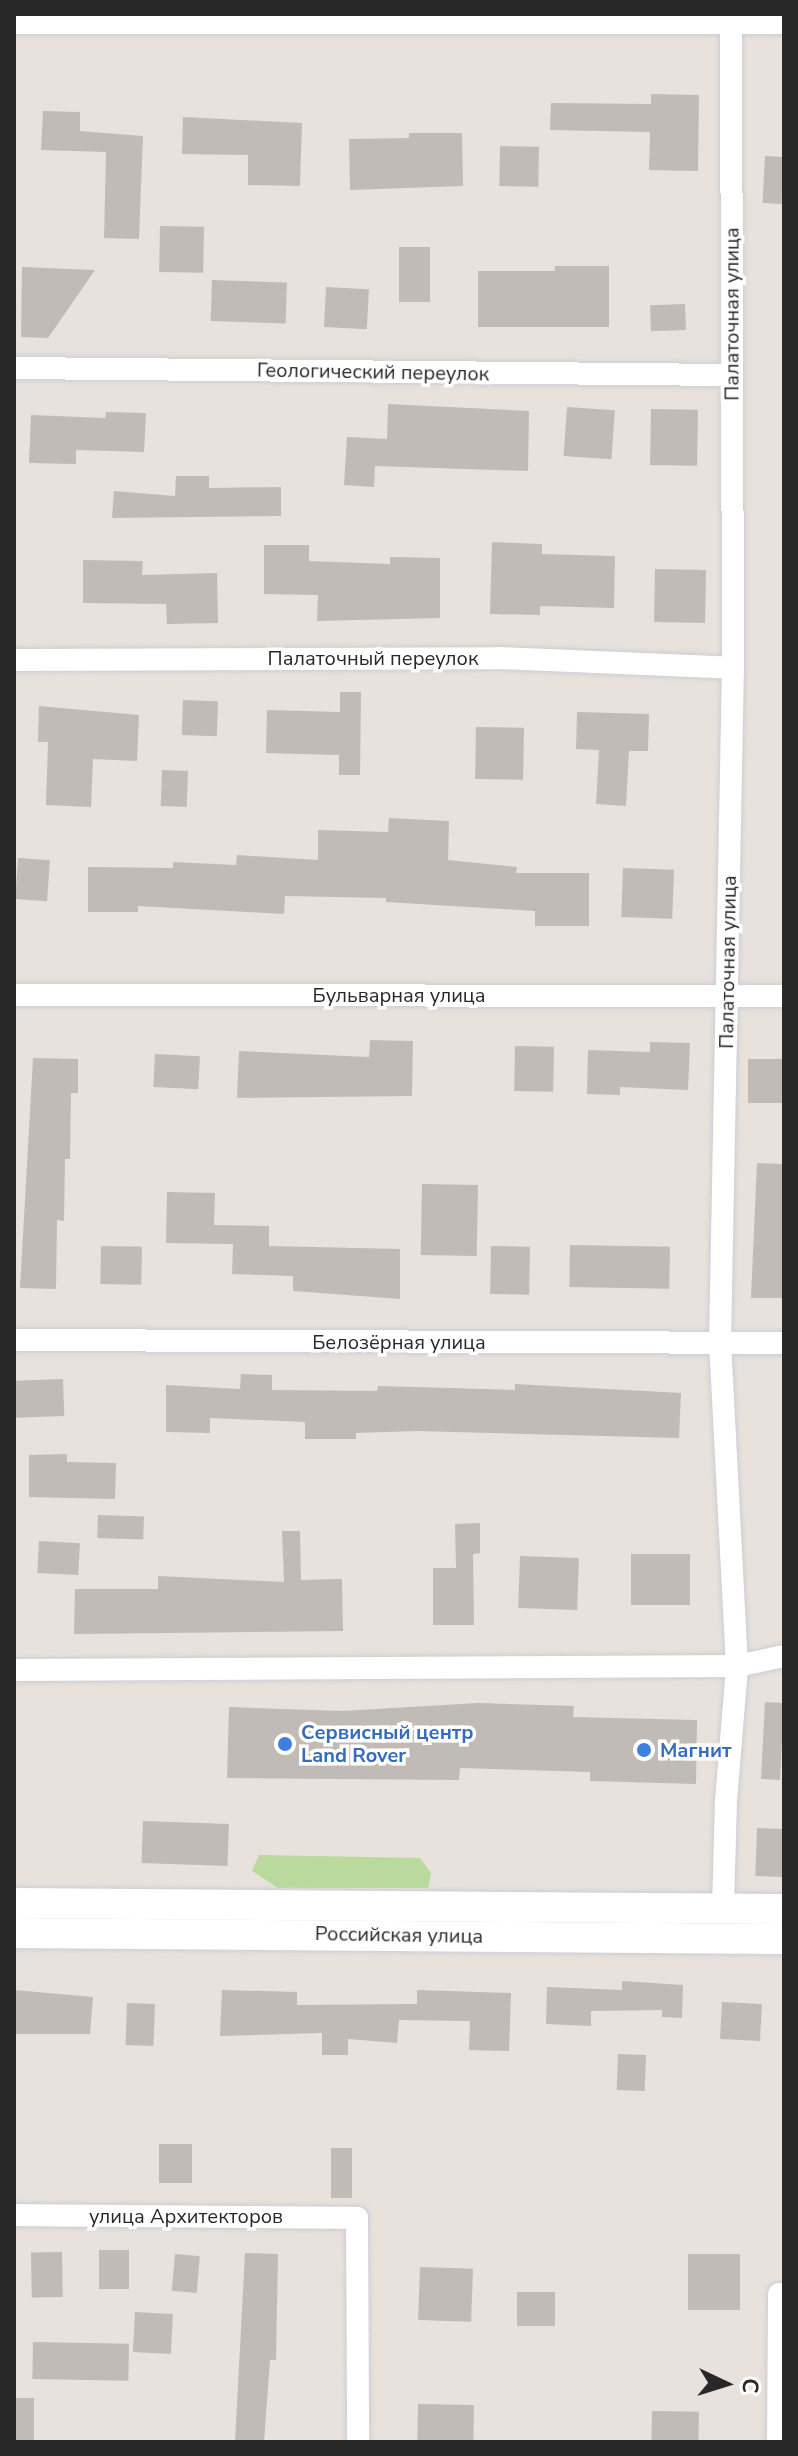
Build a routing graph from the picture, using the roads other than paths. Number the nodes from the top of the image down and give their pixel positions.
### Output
1 (731, 18) edge
2 (14, 23) edge
3 (784, 23) edge
4 (14, 368) edge
5 (732, 375) junction
6 (14, 660) edge
7 (733, 668) junction
8 (14, 995) edge
9 (727, 996) junction
10 (784, 996) edge
11 (14, 1340) edge
12 (720, 1343) junction
13 (784, 1343) edge
14 (784, 1656) edge
15 (737, 1666) junction
16 (14, 1670) edge
17 (14, 1903) edge
18 (723, 1908) junction
19 (784, 1909) edge
20 (14, 1933) edge
21 (723, 1939) junction
22 (784, 1939) edge
23 (14, 2215) edge
24 (779, 2294) dead end
25 (358, 2442) edge
26 (778, 2442) edge

1 - 2 street
1 - 3 street
1 - 5 street, Палаточная улица
4 - 5 street, Геологический переулок
5 - 7 street, Палаточная улица
6 - 7 street, Палаточный переулок
7 - 9 street, Палаточная улица
8 - 9 street, Бульварная улица
9 - 10 street, Бульварная улица
9 - 12 street, Палаточная улица
11 - 12 street, Белозёрная улица
12 - 13 street, Белозёрная улица
12 - 15 street, Палаточная улица
14 - 15 street
15 - 16 street
15 - 18 street, Палаточная улица
17 - 18 main road, Российская улица
18 - 19 main road, Российская улица
18 - 21 main road
20 - 21 main road, Российская улица
21 - 22 main road, Российская улица
23 - 25 street, улица Архитекторов
24 - 26 street

